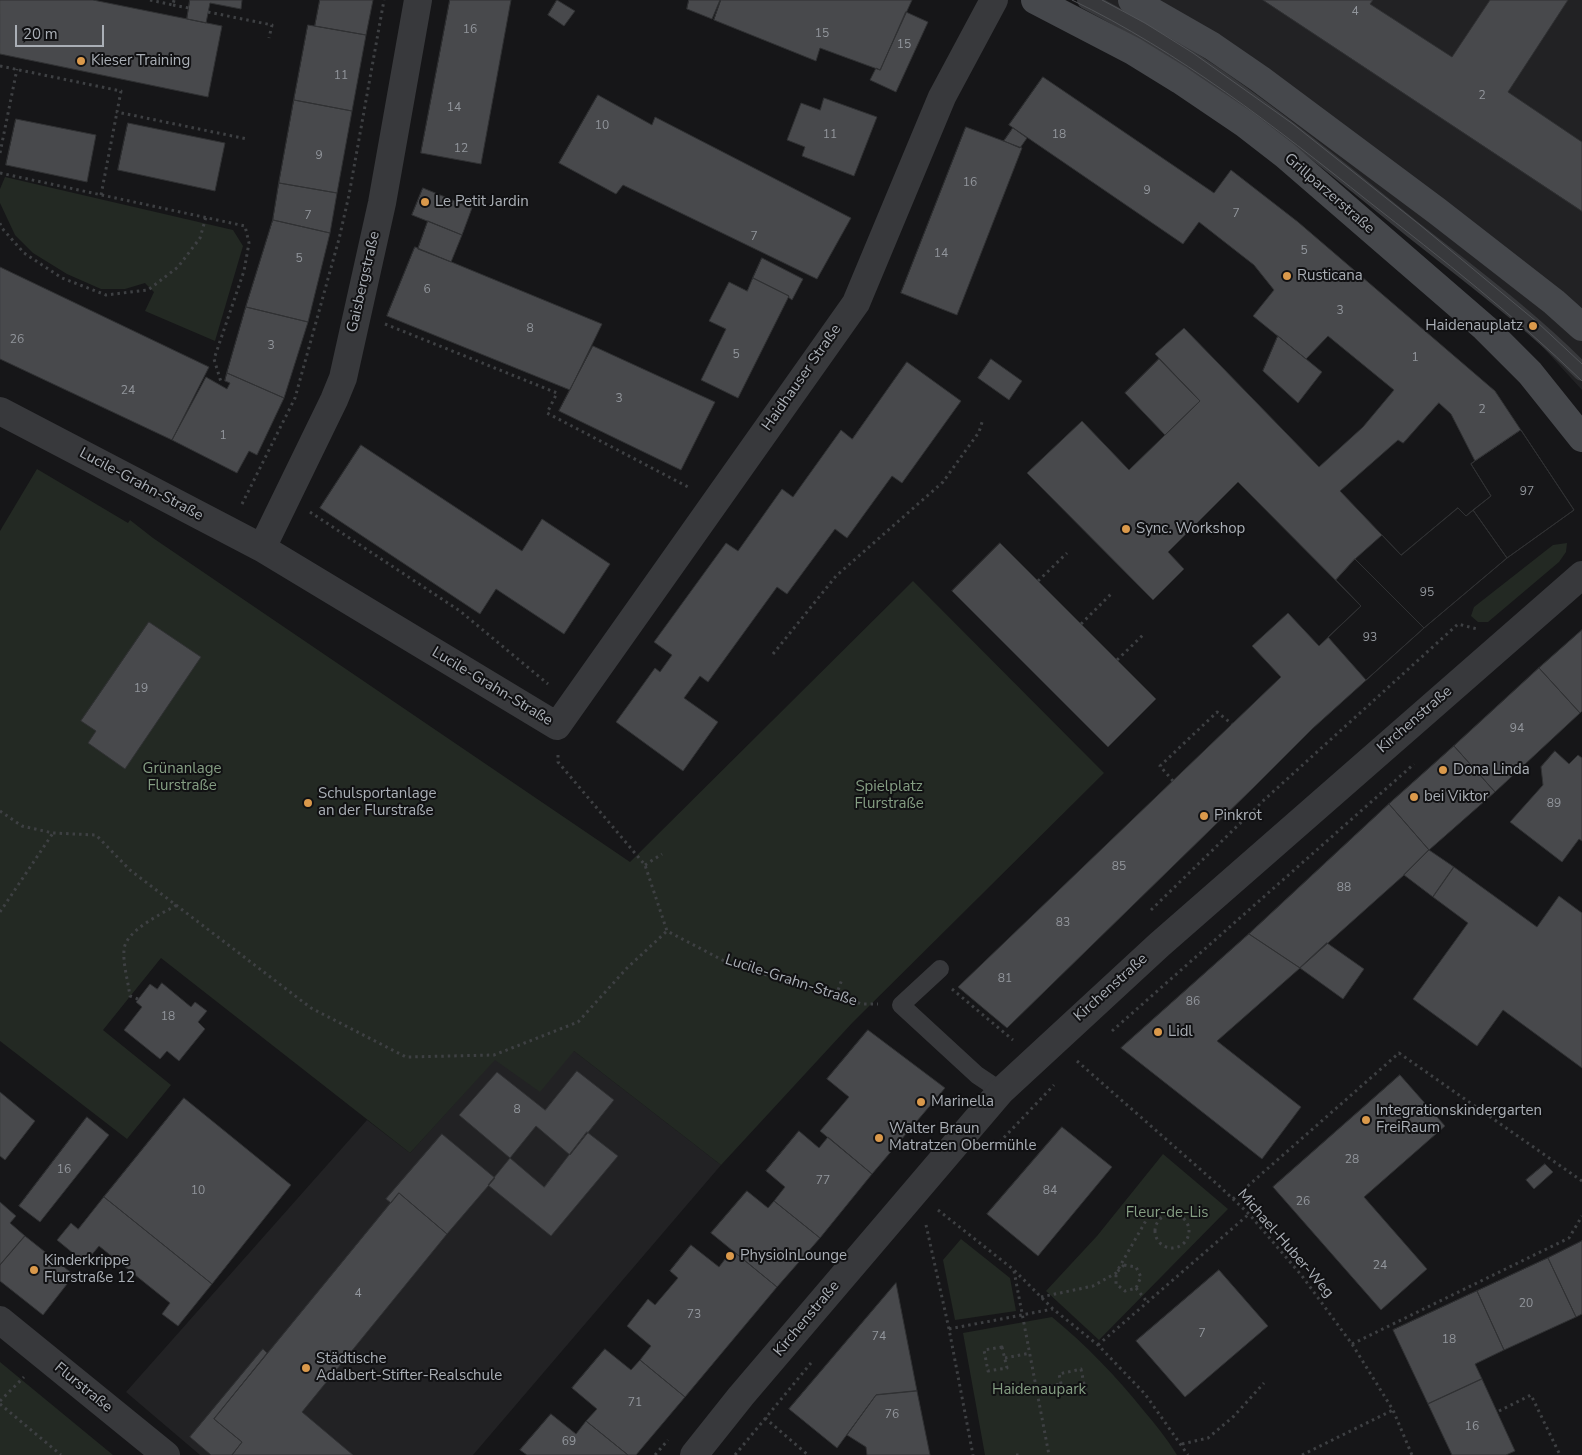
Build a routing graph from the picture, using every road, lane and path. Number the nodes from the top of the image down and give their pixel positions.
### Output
1 (150, 0) edge
2 (174, 0) edge
3 (384, 0) edge
4 (418, 0) edge
5 (994, 0) edge
6 (1035, 0) edge
7 (1086, 0) edge
8 (1132, 0) edge
9 (173, 5) junction
10 (189, 8) dead end
11 (208, 12) dead end
12 (269, 38) dead end
13 (0, 66) edge
14 (17, 69) junction
15 (117, 112) junction
16 (247, 139) dead end
17 (0, 153) edge
18 (0, 173) edge
19 (101, 195) junction
20 (206, 217) junction
21 (0, 223) edge
22 (357, 313) junction
23 (1582, 327) edge
24 (1582, 372) edge
25 (221, 382) dead end
26 (0, 411) edge
27 (983, 419) dead end
28 (1582, 438) edge
29 (287, 496) junction
30 (715, 502) junction
31 (229, 530) junction
32 (262, 548) junction
33 (1067, 554) dead end
34 (1582, 575) edge
35 (1038, 581) dead end
36 (1111, 594) dead end
37 (1081, 624) dead end
38 (1145, 633) dead end
39 (773, 654) dead end
40 (1117, 660) dead end
41 (572, 704) junction
42 (1232, 724) dead end
43 (557, 726) junction
44 (1421, 758) dead end
45 (1173, 781) dead end
46 (0, 811) edge
47 (53, 833) junction
48 (662, 854) dead end
49 (645, 865) junction
50 (177, 906) junction
51 (0, 912) edge
52 (667, 931) junction
53 (937, 972) joint
54 (842, 979) dead end
55 (836, 996) junction
56 (138, 999) dead end
57 (901, 1005) junction
58 (1107, 1036) dead end
59 (1013, 1040) dead end
60 (1084, 1055) dead end
61 (1056, 1083) dead end
62 (1001, 1091) junction
63 (989, 1153) dead end
64 (1582, 1181) edge
65 (1234, 1199) junction
66 (944, 1203) dead end
67 (938, 1210) junction
68 (1249, 1214) junction
69 (1582, 1216) edge
70 (932, 1217) dead end
71 (1160, 1218) junction
72 (919, 1231) dead end
73 (1014, 1270) junction
74 (1116, 1272) junction
75 (1136, 1288) junction
76 (1041, 1297) junction
77 (1148, 1302) junction
78 (1053, 1308) junction
79 (1022, 1314) junction
80 (0, 1320) edge
81 (949, 1329) junction
82 (1352, 1344) junction
83 (1098, 1346) junction
84 (1030, 1354) junction
85 (43, 1356) junction
86 (815, 1358) dead end
87 (1005, 1358) junction
88 (1264, 1383) dead end
89 (1061, 1384) junction
90 (1037, 1389) junction
91 (0, 1403) edge
92 (1393, 1410) junction
93 (1498, 1411) dead end
94 (765, 1418) junction
95 (1182, 1444) junction
96 (61, 1455) edge
97 (166, 1455) edge
98 (694, 1455) edge
99 (735, 1455) edge
100 (808, 1455) edge
101 (973, 1455) edge
102 (1016, 1455) edge
103 (1021, 1455) edge
104 (1050, 1455) edge
105 (1188, 1455) edge
106 (1302, 1455) edge
107 (1412, 1455) edge
108 (1560, 1455) edge

1 - 9 path
2 - 9 path
3 - 31 path
4 - 22 street, Gaisbergstraße
5 - 30 street, Haidhauser Straße
6 - 28 main road, Grillparzerstraße
7 - 24 lane
8 - 23 main road
9 - 10 path
11 - 12 path
13 - 14 path
14 - 15 path
14 - 17 path
15 - 16 path
15 - 19 path
18 - 19 path
19 - 20 path
20 - 21 path
20 - 25 path
22 - 29 street, Gaisbergstraße
22 - 30 path
26 - 31 street, Lucile-Grahn-Straße
27 - 39 path
29 - 32 street, Gaisbergstraße
29 - 41 path
30 - 41 street, Haidhauser Straße
31 - 32 street, Lucile-Grahn-Straße
32 - 43 street, Lucile-Grahn-Straße
33 - 35 path
34 - 62 street, Kirchenstraße
36 - 37 path
38 - 40 path
41 - 43 street, Haidhauser Straße
42 - 45 path
43 - 49 path, Lucile-Grahn-Straße
44 - 58 path
46 - 47 path
47 - 50 path
47 - 51 path
48 - 49 path
49 - 52 path, Lucile-Grahn-Straße
50 - 52 path
50 - 56 path
52 - 55 path, Lucile-Grahn-Straße
53 - 57 lane
53 - 59 path
54 - 55 path
55 - 57 path, Lucile-Grahn-Straße
57 - 62 lane
60 - 65 path, Michael-Huber-Weg
61 - 63 path
62 - 98 street, Kirchenstraße
64 - 65 path
65 - 68 path, Michael-Huber-Weg
66 - 67 path
67 - 70 path
67 - 73 path
68 - 77 path
68 - 82 path, Michael-Huber-Weg
69 - 82 path
71 - 71 path
71 - 74 path
72 - 81 path
73 - 76 path
73 - 79 path
74 - 75 path
74 - 75 path
74 - 76 path
75 - 77 path
76 - 78 path
77 - 83 path
78 - 79 path
78 - 83 path
79 - 81 path
79 - 84 path
80 - 85 street, Flurstraße
81 - 101 path
82 - 92 path, Michael-Huber-Weg
83 - 95 path
84 - 87 path
84 - 90 path
85 - 91 path
85 - 97 street, Flurstraße
86 - 94 path
87 - 87 path
88 - 95 path
89 - 89 path
89 - 90 path
90 - 104 path
91 - 96 path
92 - 106 path
92 - 107 path, Michael-Huber-Weg
93 - 108 path
94 - 99 path
94 - 100 path
95 - 105 path
102 - 103 path

